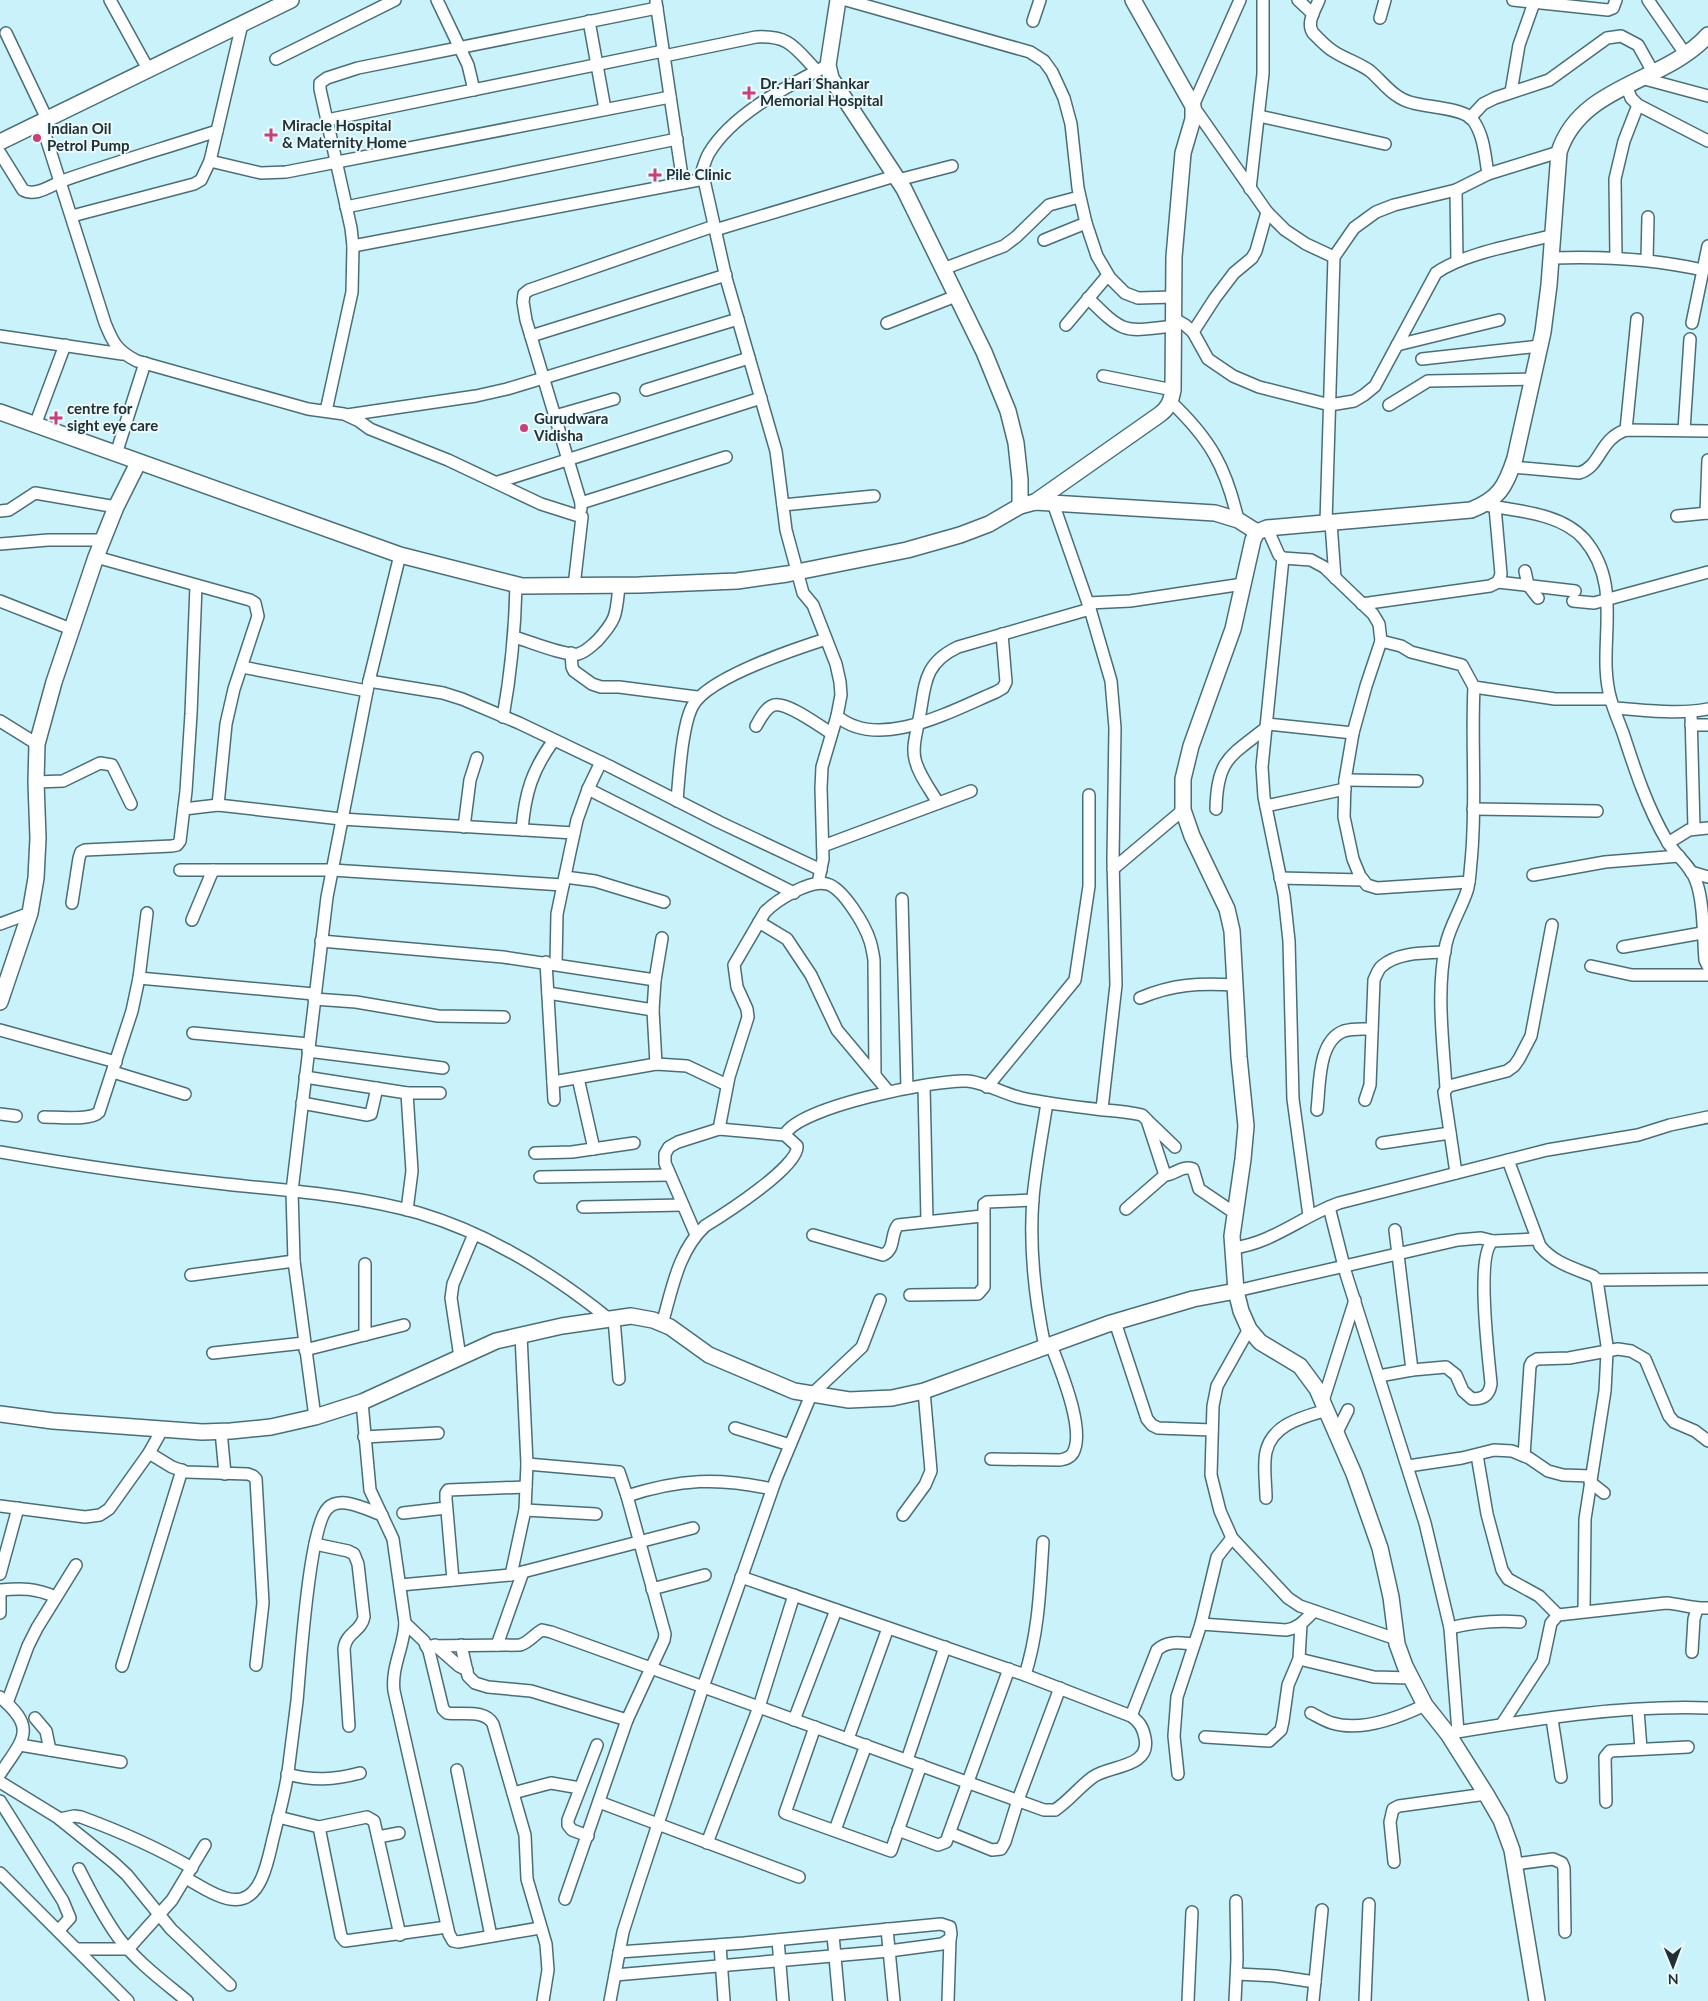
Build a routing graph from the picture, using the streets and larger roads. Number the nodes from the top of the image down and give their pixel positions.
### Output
1 (110, 0) edge
2 (291, 0) edge
3 (395, 0) edge
4 (437, 0) edge
5 (838, 0) edge
6 (846, 0) edge
7 (1040, 0) edge
8 (1133, 0) edge
9 (1240, 0) edge
10 (1263, 0) edge
11 (1298, 0) edge
12 (1319, 0) edge
13 (1385, 0) edge
14 (1513, 0) edge
15 (1616, 0) edge
16 (1648, 0) edge
17 (1534, 2) edge
18 (656, 4) edge
19 (1313, 14) junction
20 (1380, 18) dead end
21 (1033, 20) dead end
22 (589, 21) junction
23 (242, 24) junction
24 (6, 33) dead end
25 (1708, 36) edge
26 (460, 46) junction
27 (664, 54) junction
28 (1686, 55) junction
29 (276, 59) dead end
30 (597, 65) junction
31 (823, 68) junction
32 (148, 69) junction
33 (1647, 75) junction
34 (1626, 85) junction
35 (474, 90) junction
36 (1510, 92) junction
37 (1708, 96) edge
38 (670, 97) junction
39 (1638, 105) junction
40 (1193, 106) junction
41 (606, 110) junction
42 (1259, 116) junction
43 (1470, 118) junction
44 (327, 120) junction
45 (44, 121) junction
46 (217, 131) junction
47 (677, 139) junction
48 (1708, 141) edge
49 (0, 142) edge
50 (1385, 144) dead end
51 (1559, 152) junction
52 (0, 153) edge
53 (210, 161) junction
54 (335, 162) junction
55 (952, 166) dead end
56 (1488, 174) junction
57 (896, 178) junction
58 (704, 179) junction
59 (61, 182) junction
60 (684, 183) junction
61 (1250, 189) junction
62 (1456, 190) junction
63 (1080, 196) junction
64 (346, 207) junction
65 (1266, 212) junction
66 (72, 216) junction
67 (1648, 217) dead end
68 (1086, 223) junction
69 (714, 228) junction
70 (1554, 235) junction
71 (1044, 240) dead end
72 (353, 246) junction
73 (1708, 246) edge
74 (1334, 257) junction
75 (1616, 257) junction
76 (1552, 258) junction
77 (1648, 260) junction
78 (1457, 261) junction
79 (943, 269) junction
80 (1703, 270) junction
81 (726, 275) junction
82 (1108, 275) junction
83 (956, 296) junction
84 (1088, 298) junction
85 (1173, 298) junction
86 (1703, 300) edge
87 (738, 319) junction
88 (1638, 319) dead end
89 (1499, 320) dead end
90 (1173, 322) junction
91 (888, 323) dead end
92 (1692, 323) dead end
93 (1066, 325) dead end
94 (1193, 332) junction
95 (0, 336) edge
96 (531, 336) junction
97 (1690, 339) dead end
98 (65, 345) junction
99 (1397, 345) junction
100 (1540, 346) junction
101 (122, 354) junction
102 (749, 358) junction
103 (1422, 359) dead end
104 (145, 363) junction
105 (1103, 376) dead end
106 (543, 377) junction
107 (1533, 379) junction
108 (646, 390) dead end
109 (1172, 396) junction
110 (761, 398) junction
111 (614, 399) dead end
112 (1330, 405) junction
113 (1389, 406) dead end
114 (326, 411) junction
115 (0, 412) edge
116 (347, 415) junction
117 (555, 416) junction
118 (35, 425) junction
119 (1626, 430) junction
120 (1684, 430) junction
121 (1708, 431) edge
122 (116, 454) junction
123 (726, 457) dead end
124 (568, 459) junction
125 (1708, 460) edge
126 (138, 463) junction
127 (1512, 467) junction
128 (498, 482) junction
129 (874, 496) dead end
130 (1035, 502) junction
131 (581, 503) junction
132 (1053, 503) junction
133 (784, 505) junction
134 (1020, 506) junction
135 (1490, 506) junction
136 (116, 508) junction
137 (0, 511) edge
138 (1707, 513) edge
139 (1677, 516) dead end
140 (582, 517) junction
141 (1238, 520) junction
142 (1329, 523) junction
143 (1262, 530) junction
144 (102, 540) junction
145 (0, 544) edge
146 (400, 555) junction
147 (96, 557) junction
148 (1283, 558) junction
149 (798, 572) junction
150 (1525, 572) dead end
151 (1708, 572) edge
152 (1335, 578) junction
153 (1498, 582) junction
154 (1243, 584) junction
155 (516, 585) junction
156 (1528, 585) junction
157 (196, 586) junction
158 (574, 586) junction
159 (619, 586) junction
160 (1607, 592) junction
161 (1538, 598) dead end
162 (0, 601) edge
163 (1362, 604) junction
164 (1089, 606) junction
165 (71, 629) junction
166 (1002, 634) junction
167 (514, 637) junction
168 (826, 639) junction
169 (1381, 641) junction
170 (571, 653) junction
171 (242, 667) junction
172 (368, 686) junction
173 (1474, 687) junction
174 (697, 697) junction
175 (1612, 703) junction
176 (1708, 709) edge
177 (1691, 712) junction
178 (837, 716) junction
179 (503, 717) junction
180 (0, 720) edge
181 (918, 724) junction
182 (1691, 725) junction
183 (1708, 725) edge
184 (756, 726) dead end
185 (1267, 726) junction
186 (831, 733) junction
187 (1353, 733) junction
188 (554, 740) junction
189 (37, 744) junction
190 (477, 758) dead end
191 (601, 762) junction
192 (1417, 781) dead end
193 (36, 782) junction
194 (1345, 785) junction
195 (588, 789) junction
196 (971, 791) dead end
197 (1089, 795) dead end
198 (677, 801) junction
199 (938, 803) junction
200 (131, 804) dead end
201 (218, 805) junction
202 (1266, 806) junction
203 (184, 809) junction
204 (1216, 809) dead end
205 (1473, 809) junction
206 (1183, 810) junction
207 (1597, 811) dead end
208 (341, 819) junction
209 (464, 827) junction
210 (1694, 828) junction
211 (1708, 828) edge
212 (522, 830) junction
213 (574, 833) junction
214 (1668, 843) junction
215 (823, 846) junction
216 (1678, 856) junction
217 (1114, 868) junction
218 (180, 870) dead end
219 (213, 870) junction
220 (332, 870) junction
221 (821, 870) junction
222 (1691, 872) junction
223 (1533, 876) dead end
224 (1708, 877) edge
225 (1280, 878) junction
226 (1363, 880) junction
227 (564, 881) junction
228 (1469, 882) junction
229 (818, 883) junction
230 (794, 893) junction
231 (902, 899) dead end
232 (664, 902) dead end
233 (72, 903) dead end
234 (30, 913) junction
235 (147, 913) dead end
236 (192, 920) dead end
237 (759, 922) junction
238 (0, 924) edge
239 (1552, 925) dead end
240 (1702, 933) junction
241 (662, 938) dead end
242 (321, 941) junction
243 (1623, 947) dead end
244 (1445, 952) junction
245 (551, 963) junction
246 (1591, 966) dead end
247 (1708, 966) edge
248 (1708, 975) edge
249 (139, 978) junction
250 (655, 980) junction
251 (1235, 985) junction
252 (548, 994) junction
253 (314, 996) junction
254 (1140, 998) dead end
255 (0, 1002) edge
256 (653, 1010) junction
257 (504, 1017) dead end
258 (1372, 1029) junction
259 (0, 1030) edge
260 (193, 1033) dead end
261 (308, 1048) junction
262 (656, 1064) junction
263 (115, 1067) junction
264 (443, 1068) dead end
265 (875, 1074) junction
266 (305, 1077) junction
267 (578, 1078) junction
268 (553, 1082) junction
269 (727, 1085) junction
270 (924, 1086) junction
271 (987, 1087) junction
272 (377, 1088) junction
273 (907, 1088) junction
274 (1446, 1088) junction
275 (888, 1091) junction
276 (407, 1093) junction
277 (440, 1093) dead end
278 (185, 1094) dead end
279 (554, 1100) dead end
280 (1365, 1100) dead end
281 (302, 1103) junction
282 (1047, 1103) junction
283 (1102, 1110) junction
284 (1318, 1110) dead end
285 (0, 1114) edge
286 (16, 1116) dead end
287 (44, 1117) dead end
288 (1708, 1117) edge
289 (1147, 1120) junction
290 (719, 1129) junction
291 (1450, 1133) junction
292 (785, 1135) junction
293 (634, 1143) dead end
294 (1382, 1143) dead end
295 (1175, 1147) dead end
296 (594, 1149) junction
297 (0, 1152) edge
298 (535, 1153) dead end
299 (1508, 1160) junction
300 (1456, 1173) junction
301 (670, 1175) junction
302 (1165, 1175) junction
303 (540, 1177) dead end
304 (292, 1191) junction
305 (1033, 1200) junction
306 (683, 1205) junction
307 (1329, 1206) junction
308 (583, 1207) dead end
309 (1126, 1209) dead end
310 (407, 1210) junction
311 (1236, 1214) junction
312 (982, 1216) junction
313 (1309, 1216) junction
314 (927, 1221) junction
315 (1394, 1230) dead end
316 (474, 1234) junction
317 (696, 1235) junction
318 (813, 1235) dead end
319 (1537, 1239) junction
320 (1493, 1241) junction
321 (1233, 1248) junction
322 (1398, 1254) junction
323 (294, 1261) junction
324 (365, 1264) dead end
325 (1344, 1267) junction
326 (191, 1275) dead end
327 (1708, 1279) edge
328 (1597, 1280) junction
329 (1236, 1291) junction
330 (910, 1295) dead end
331 (880, 1300) dead end
332 (1355, 1300) junction
333 (612, 1319) junction
334 (1115, 1322) junction
335 (662, 1324) junction
336 (404, 1325) dead end
337 (1249, 1329) junction
338 (365, 1335) junction
339 (521, 1335) junction
340 (304, 1346) junction
341 (1048, 1346) junction
342 (1607, 1352) junction
343 (213, 1353) dead end
344 (460, 1357) junction
345 (1412, 1370) junction
346 (1379, 1376) junction
347 (619, 1379) dead end
348 (924, 1391) junction
349 (810, 1395) junction
350 (362, 1402) junction
351 (1325, 1406) junction
352 (1348, 1410) dead end
353 (0, 1414) edge
354 (315, 1417) junction
355 (163, 1428) junction
356 (735, 1428) dead end
357 (1212, 1430) junction
358 (221, 1431) junction
359 (1337, 1432) junction
360 (438, 1433) dead end
361 (364, 1437) junction
362 (1708, 1441) edge
363 (790, 1445) junction
364 (149, 1453) junction
365 (1478, 1455) junction
366 (1524, 1456) junction
367 (991, 1459) dead end
368 (526, 1464) junction
369 (1408, 1466) junction
370 (182, 1470) junction
371 (225, 1474) junction
372 (1590, 1479) junction
373 (526, 1487) junction
374 (772, 1489) junction
375 (1604, 1493) dead end
376 (627, 1496) junction
377 (1266, 1498) dead end
378 (0, 1506) edge
379 (18, 1508) junction
380 (446, 1508) junction
381 (525, 1510) junction
382 (403, 1513) dead end
383 (596, 1514) dead end
384 (382, 1515) junction
385 (903, 1515) dead end
386 (693, 1528) dead end
387 (1232, 1538) junction
388 (639, 1540) junction
389 (1043, 1542) dead end
390 (315, 1544) junction
391 (76, 1565) dead end
392 (523, 1572) junction
393 (0, 1574) edge
394 (511, 1575) junction
395 (706, 1575) dead end
396 (741, 1578) junction
397 (453, 1580) junction
398 (400, 1585) junction
399 (652, 1589) junction
400 (0, 1590) edge
401 (0, 1595) edge
402 (794, 1596) junction
403 (56, 1597) junction
404 (1702, 1608) edge
405 (836, 1610) junction
406 (1314, 1611) junction
407 (1584, 1611) junction
408 (0, 1614) edge
409 (1558, 1615) junction
410 (1520, 1622) dead end
411 (405, 1623) junction
412 (1200, 1624) junction
413 (1301, 1624) junction
414 (888, 1628) junction
415 (1450, 1628) junction
416 (405, 1636) junction
417 (1396, 1639) junction
418 (428, 1644) junction
419 (461, 1644) junction
420 (1194, 1644) junction
421 (497, 1645) junction
422 (945, 1647) junction
423 (1692, 1652) dead end
424 (1299, 1659) junction
425 (256, 1665) dead end
426 (122, 1666) dead end
427 (650, 1667) junction
428 (1009, 1669) junction
429 (467, 1670) junction
430 (1025, 1675) junction
431 (1411, 1678) junction
432 (704, 1687) junction
433 (1060, 1688) junction
434 (4, 1700) edge
435 (1425, 1705) junction
436 (759, 1707) junction
437 (1708, 1708) edge
438 (1638, 1710) junction
439 (1311, 1713) dead end
440 (1131, 1716) junction
441 (35, 1718) dead end
442 (1552, 1719) junction
443 (627, 1720) junction
444 (794, 1720) junction
445 (1502, 1724) junction
446 (349, 1726) dead end
447 (815, 1727) junction
448 (1453, 1733) junction
449 (1205, 1737) dead end
450 (848, 1739) junction
451 (20, 1745) junction
452 (597, 1745) dead end
453 (866, 1745) junction
454 (1688, 1747) dead end
455 (1641, 1749) junction
456 (50, 1750) junction
457 (907, 1760) junction
458 (121, 1762) dead end
459 (921, 1765) junction
460 (457, 1770) dead end
461 (360, 1773) dead end
462 (0, 1774) edge
463 (287, 1774) junction
464 (1178, 1774) dead end
465 (1560, 1776) dead end
466 (0, 1782) edge
467 (968, 1782) junction
468 (580, 1788) junction
469 (513, 1794) junction
470 (1486, 1794) junction
471 (1018, 1800) junction
472 (0, 1801) edge
473 (599, 1802) junction
474 (1606, 1802) dead end
475 (278, 1818) junction
476 (60, 1819) junction
477 (659, 1824) junction
478 (319, 1827) junction
479 (835, 1830) junction
480 (898, 1830) junction
481 (399, 1833) dead end
482 (950, 1833) junction
483 (588, 1836) junction
484 (378, 1837) junction
485 (707, 1843) junction
486 (205, 1845) dead end
487 (1394, 1862) dead end
488 (1514, 1864) junction
489 (79, 1869) dead end
490 (0, 1873) edge
491 (188, 1873) junction
492 (799, 1877) dead end
493 (565, 1899) dead end
494 (1236, 1901) dead end
495 (1369, 1904) dead end
496 (1322, 1910) dead end
497 (1192, 1912) dead end
498 (159, 1916) junction
499 (447, 1927) junction
500 (540, 1928) junction
501 (59, 1930) junction
502 (887, 1930) junction
503 (1565, 1932) dead end
504 (400, 1935) junction
505 (833, 1935) junction
506 (491, 1936) junction
507 (950, 1939) junction
508 (778, 1940) junction
509 (720, 1944) junction
510 (77, 1949) junction
511 (128, 1949) junction
512 (889, 1951) junction
513 (619, 1952) junction
514 (834, 1955) junction
515 (780, 1960) junction
516 (720, 1966) junction
517 (1237, 1974) junction
518 (615, 1975) junction
519 (1315, 1982) junction
520 (230, 1985) dead end
521 (128, 2001) edge
522 (187, 2001) edge
523 (543, 2001) edge
524 (610, 2001) edge
525 (724, 2001) edge
526 (783, 2001) edge
527 (839, 2001) edge
528 (894, 2001) edge
529 (948, 2001) edge
530 (1188, 2001) edge
531 (1235, 2001) edge
532 (1313, 2001) edge
533 (1366, 2001) edge
534 (1537, 2001) edge

1 - 32 street
2 - 23 street
3 - 29 street
4 - 26 street
5 - 31 street
6 - 63 street
7 - 21 street
8 - 40 street
9 - 40 street
10 - 42 street
11 - 19 street
12 - 19 street
13 - 20 street
14 - 17 street
15 - 17 street
16 - 28 street
17 - 36 street
18 - 22 street
18 - 27 street
19 - 43 street
22 - 26 street
22 - 30 street
23 - 32 street
23 - 46 street
24 - 45 street
25 - 28 street
26 - 35 street
26 - 44 street
27 - 30 street
27 - 31 street
27 - 38 street
28 - 33 street
30 - 35 street
30 - 41 street
31 - 57 street
31 - 58 street
32 - 45 street
33 - 34 street
33 - 36 street
33 - 37 street
34 - 39 street
34 - 51 street
35 - 44 street
36 - 43 street
38 - 41 street
38 - 47 street
39 - 48 street
39 - 75 street
40 - 61 street
40 - 85 street
41 - 54 street
42 - 50 street
42 - 61 street
43 - 56 street
44 - 54 street
45 - 49 street
45 - 59 street
46 - 53 street
46 - 59 street
47 - 60 street
47 - 64 street
51 - 56 street
51 - 70 street
52 - 59 street
53 - 54 street
53 - 66 street
54 - 64 street
55 - 57 street
56 - 62 street
57 - 69 street
57 - 79 street
58 - 60 street
58 - 69 street
59 - 66 street
60 - 72 street
61 - 65 street
62 - 74 street
62 - 78 street
63 - 68 street
63 - 79 street
64 - 72 street
65 - 74 street
65 - 94 street
66 - 101 street
67 - 77 street
68 - 71 street
68 - 82 street
69 - 81 street
69 - 96 street
70 - 76 street
70 - 78 street
72 - 114 street
73 - 80 street
74 - 112 street
75 - 76 street
75 - 77 street
76 - 100 street
77 - 80 street
78 - 99 street
79 - 83 street
80 - 86 street
81 - 87 street
81 - 96 street
82 - 84 street
82 - 85 street
83 - 91 street
83 - 134 street
84 - 90 street
84 - 93 street
85 - 90 street
86 - 92 street
87 - 102 street
87 - 106 street
88 - 119 street
89 - 99 street
90 - 94 street
90 - 109 street
94 - 112 street
95 - 98 street
96 - 106 street
97 - 120 street
98 - 101 street
98 - 118 street
99 - 112 street
100 - 103 street
100 - 107 street
101 - 104 street
102 - 108 street
102 - 110 street
104 - 114 street
104 - 122 street
105 - 109 street
106 - 116 street
106 - 117 street
107 - 113 street
107 - 127 street
109 - 130 street
109 - 141 street
110 - 124 street
110 - 133 street
111 - 117 street
112 - 142 street
114 - 116 street
115 - 118 street
116 - 128 street
117 - 124 street
118 - 122 street
119 - 120 street
119 - 127 street
120 - 121 street
122 - 126 street
123 - 131 street
124 - 128 street
124 - 131 street
125 - 138 street
126 - 136 street
126 - 146 street
127 - 135 street
128 - 140 street
129 - 133 street
130 - 132 street
130 - 134 street
131 - 140 street
132 - 141 street
132 - 164 street
133 - 149 street
134 - 149 street
135 - 142 street
135 - 153 street
135 - 160 street
136 - 137 street
136 - 144 street
138 - 139 street
140 - 158 street
141 - 143 street
142 - 143 street
142 - 152 street
143 - 148 street
143 - 154 street
144 - 145 street
144 - 147 street
146 - 155 street
146 - 172 street
147 - 157 street
147 - 165 street
148 - 152 street
148 - 185 street
149 - 159 street
149 - 168 street
150 - 156 street
151 - 160 street
152 - 163 street
153 - 156 street
153 - 163 street
154 - 164 street
154 - 206 street
155 - 158 street
155 - 167 street
156 - 160 street
156 - 161 street
157 - 171 street
157 - 203 street
158 - 159 street
159 - 170 street
160 - 175 street
162 - 165 street
163 - 169 street
164 - 166 street
164 - 217 street
165 - 189 street
166 - 181 street
166 - 181 street
167 - 170 street
167 - 179 street
168 - 174 street
168 - 178 street
169 - 173 street
169 - 187 street
170 - 174 street
171 - 172 street
171 - 201 street
172 - 179 street
172 - 208 street
173 - 175 street
173 - 205 street
174 - 198 street
175 - 177 street
175 - 214 street
176 - 177 street
177 - 182 street
178 - 181 street
178 - 186 street
179 - 188 street
180 - 189 street
181 - 199 street
182 - 183 street
182 - 210 street
184 - 186 street
185 - 187 street
185 - 202 street
185 - 204 street
186 - 215 street
187 - 194 street
188 - 191 street
188 - 212 street
189 - 193 street
190 - 209 street
191 - 195 street
191 - 198 street
192 - 194 street
193 - 200 street
193 - 234 street
194 - 202 street
194 - 226 street
195 - 213 street
195 - 230 street
196 - 199 street
197 - 271 street
198 - 221 street
199 - 215 street
201 - 203 street
201 - 208 street
202 - 225 street
203 - 233 street
205 - 207 street
205 - 228 street
206 - 217 street
206 - 251 street
208 - 209 street
208 - 220 street
209 - 212 street
210 - 211 street
210 - 214 street
212 - 213 street
213 - 227 street
214 - 216 street
215 - 221 street
216 - 222 street
216 - 223 street
217 - 283 street
218 - 219 street
219 - 220 street
219 - 236 street
220 - 227 street
220 - 242 street
221 - 229 street
222 - 224 street
222 - 240 street
225 - 226 street
225 - 313 street
226 - 228 street
227 - 232 street
227 - 245 street
228 - 244 street
229 - 230 street
229 - 265 street
230 - 237 street
231 - 273 street
234 - 238 street
234 - 255 street
235 - 249 street
237 - 265 street
237 - 269 street
239 - 274 street
240 - 243 street
240 - 247 street
241 - 250 street
242 - 245 street
242 - 253 street
244 - 258 street
244 - 274 street
245 - 250 street
245 - 252 street
246 - 248 street
249 - 253 street
249 - 263 street
250 - 256 street
251 - 254 street
251 - 311 street
252 - 256 street
252 - 268 street
253 - 257 street
253 - 261 street
256 - 262 street
258 - 280 street
258 - 284 street
259 - 263 street
260 - 261 street
261 - 264 street
261 - 266 street
262 - 267 street
262 - 269 street
263 - 278 street
263 - 287 street
265 - 275 street
266 - 272 street
266 - 281 street
267 - 268 street
267 - 296 street
268 - 279 street
269 - 290 street
270 - 271 street
270 - 273 street
270 - 314 street
271 - 282 street
272 - 276 street
272 - 281 street
273 - 275 street
274 - 291 street
275 - 292 street
276 - 277 street
276 - 310 street
281 - 304 street
282 - 283 street
282 - 305 street
283 - 289 street
285 - 286 street
288 - 299 street
289 - 295 street
289 - 302 street
290 - 292 street
290 - 301 street
291 - 294 street
291 - 300 street
292 - 317 street
293 - 296 street
296 - 298 street
297 - 304 street
299 - 300 street
299 - 319 street
300 - 307 street
301 - 303 street
301 - 306 street
302 - 309 street
302 - 311 street
304 - 310 street
304 - 323 street
305 - 312 street
305 - 341 street
306 - 308 street
306 - 317 street
307 - 313 street
307 - 325 street
310 - 316 street
311 - 321 street
312 - 314 street
312 - 330 street
313 - 321 street
314 - 318 street
315 - 322 street
316 - 333 street
316 - 344 street
317 - 335 street
319 - 320 street
319 - 328 street
320 - 322 street
320 - 345 street
321 - 329 street
322 - 325 street
322 - 345 street
323 - 326 street
323 - 340 street
324 - 338 street
325 - 329 street
325 - 332 street
327 - 328 street
328 - 342 street
329 - 334 street
329 - 337 street
331 - 349 street
332 - 346 street
332 - 351 street
333 - 335 street
333 - 339 street
333 - 347 street
334 - 341 street
334 - 357 street
335 - 349 street
336 - 338 street
337 - 351 street
337 - 357 street
338 - 340 street
339 - 344 street
339 - 368 street
340 - 343 street
340 - 354 street
341 - 348 street
341 - 367 street
342 - 362 street
342 - 366 street
342 - 372 street
344 - 350 street
345 - 346 street
346 - 369 street
348 - 349 street
348 - 385 street
349 - 363 street
350 - 354 street
350 - 361 street
351 - 359 street
351 - 377 street
352 - 359 street
353 - 355 street
354 - 358 street
355 - 358 street
355 - 364 street
356 - 363 street
357 - 387 street
358 - 371 street
359 - 417 street
360 - 361 street
361 - 384 street
363 - 374 street
364 - 370 street
364 - 379 street
365 - 366 street
365 - 369 street
365 - 409 street
366 - 372 street
368 - 373 street
368 - 376 street
369 - 415 street
370 - 371 street
370 - 426 street
371 - 425 street
372 - 375 street
372 - 407 street
373 - 380 street
373 - 381 street
374 - 376 street
374 - 396 street
376 - 388 street
378 - 379 street
379 - 393 street
380 - 382 street
380 - 397 street
381 - 383 street
381 - 394 street
384 - 390 street
384 - 398 street
386 - 388 street
387 - 406 street
387 - 412 street
388 - 392 street
388 - 399 street
389 - 430 street
390 - 446 street
390 - 463 street
391 - 403 street
392 - 394 street
392 - 421 street
394 - 397 street
395 - 399 street
396 - 402 street
396 - 432 street
397 - 398 street
398 - 411 street
399 - 427 street
400 - 403 street
401 - 408 street
402 - 405 street
402 - 436 street
403 - 434 street
404 - 407 street
404 - 423 street
405 - 414 street
405 - 444 street
406 - 413 street
406 - 417 street
407 - 409 street
409 - 445 street
410 - 415 street
411 - 416 street
411 - 418 street
412 - 413 street
412 - 420 street
413 - 424 street
414 - 422 street
414 - 450 street
415 - 448 street
416 - 418 street
416 - 499 street
417 - 431 street
418 - 419 street
418 - 429 street
418 - 469 street
419 - 421 street
419 - 429 street
420 - 440 street
420 - 464 street
421 - 427 street
422 - 428 street
422 - 457 street
424 - 431 street
424 - 449 street
427 - 432 street
427 - 443 street
428 - 430 street
428 - 467 street
429 - 443 street
430 - 433 street
431 - 435 street
432 - 436 street
432 - 477 street
433 - 440 street
433 - 471 street
434 - 451 street
435 - 439 street
435 - 448 street
436 - 444 street
436 - 485 street
437 - 438 street
438 - 442 street
438 - 455 street
440 - 471 street
441 - 456 street
442 - 445 street
442 - 465 street
443 - 473 street
444 - 447 street
445 - 448 street
447 - 450 street
447 - 479 street
448 - 470 street
450 - 453 street
451 - 456 street
451 - 462 street
452 - 468 street
453 - 457 street
453 - 479 street
454 - 455 street
455 - 474 street
456 - 458 street
457 - 459 street
459 - 467 street
459 - 480 street
460 - 506 street
461 - 463 street
463 - 475 street
466 - 476 street
467 - 471 street
467 - 482 street
468 - 469 street
468 - 483 street
469 - 500 street
470 - 487 street
470 - 488 street
471 - 482 street
472 - 501 street
473 - 477 street
473 - 483 street
475 - 478 street
475 - 491 street
476 - 491 street
476 - 498 street
477 - 485 street
477 - 513 street
478 - 484 street
478 - 504 street
479 - 480 street
480 - 482 street
481 - 484 street
483 - 493 street
484 - 504 street
485 - 492 street
486 - 491 street
488 - 503 street
488 - 534 street
489 - 511 street
490 - 501 street
491 - 498 street
494 - 517 street
495 - 533 street
496 - 519 street
497 - 530 street
498 - 511 street
498 - 520 street
499 - 504 street
499 - 506 street
500 - 506 street
500 - 523 street
501 - 510 street
502 - 505 street
502 - 507 street
502 - 512 street
505 - 508 street
505 - 514 street
507 - 512 street
507 - 529 street
508 - 509 street
508 - 515 street
509 - 513 street
509 - 516 street
510 - 511 street
510 - 521 street
511 - 522 street
512 - 514 street
512 - 528 street
513 - 518 street
514 - 515 street
514 - 527 street
515 - 516 street
515 - 526 street
516 - 518 street
516 - 525 street
517 - 519 street
517 - 531 street
518 - 524 street
519 - 532 street

